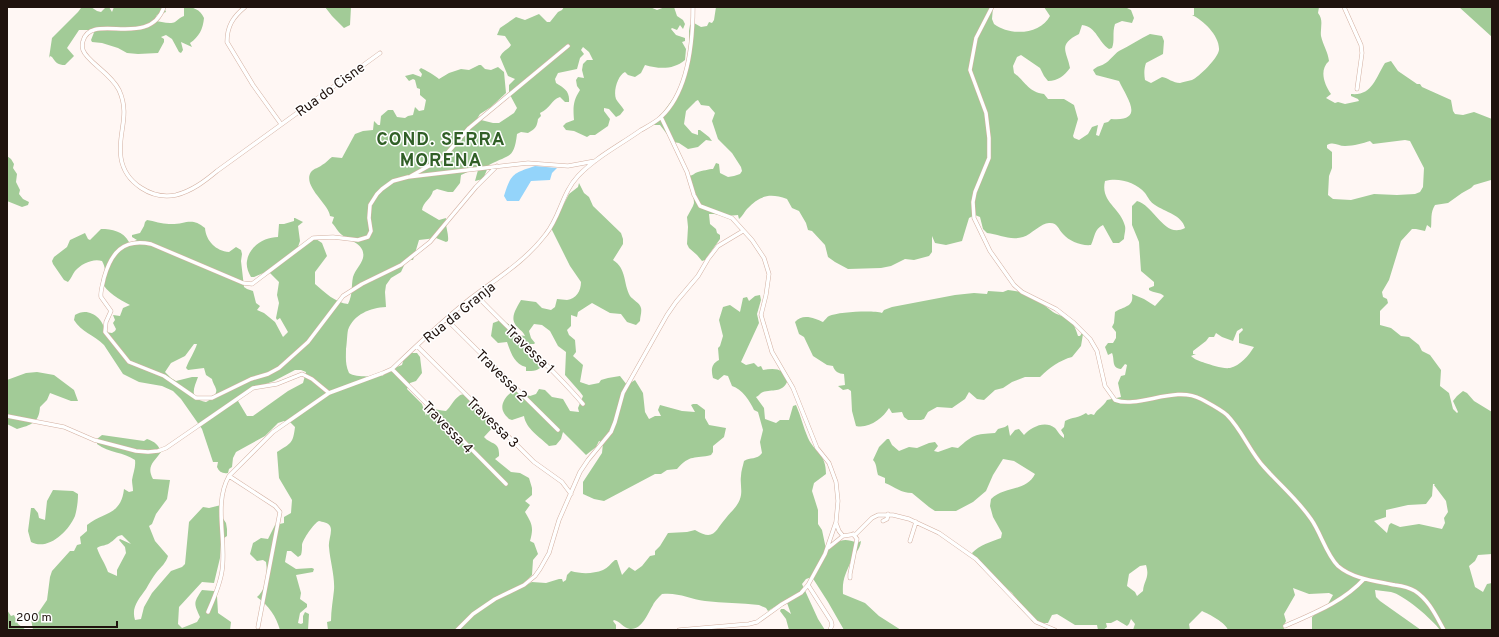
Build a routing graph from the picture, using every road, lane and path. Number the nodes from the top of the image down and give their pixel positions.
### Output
1 (164, 7) edge
2 (245, 7) edge
3 (693, 7) edge
4 (992, 7) edge
5 (1344, 7) edge
6 (568, 46) dead end
7 (380, 53) dead end
8 (1357, 89) dead end
9 (661, 117) junction
10 (281, 124) junction
11 (595, 161) junction
12 (497, 166) junction
13 (408, 177) junction
14 (743, 231) junction
15 (476, 295) junction
16 (446, 320) junction
17 (417, 346) junction
18 (392, 369) junction
19 (329, 393) junction
20 (584, 404) dead end
21 (7, 416) edge
22 (558, 430) dead end
23 (229, 476) junction
24 (506, 484) dead end
25 (571, 494) junction
26 (888, 514) junction
27 (883, 521) dead end
28 (836, 522) junction
29 (916, 522) junction
30 (853, 534) junction
31 (843, 536) junction
32 (910, 541) dead end
33 (827, 549) junction
34 (850, 578) dead end
35 (1364, 579) junction
36 (808, 585) junction
37 (208, 612) dead end
38 (743, 625) junction
39 (1286, 626) dead end
40 (258, 627) dead end
41 (457, 630) edge
42 (679, 630) edge
43 (742, 630) edge
44 (830, 630) edge
45 (1055, 630) edge
46 (1444, 630) edge

1 - 10 street, Rua do Cisne
2 - 10 street
3 - 9 street, Rua da Granja
4 - 35 street
5 - 8 street
6 - 13 street
7 - 10 street, Rua do Cisne
9 - 11 street, Rua da Granja
9 - 14 street
11 - 12 street
11 - 15 street, Rua da Granja
12 - 13 street
12 - 13 street
14 - 25 street
14 - 28 street
15 - 16 street, Rua da Granja
15 - 20 street, Travessa 1
16 - 17 street, Rua da Granja
16 - 22 street, Travessa 2
17 - 18 street, Rua da Granja
17 - 25 street, Travessa 3
18 - 19 street, Rua da Granja
18 - 24 street, Travessa 4
19 - 21 street
19 - 23 street, Rua da Granja
23 - 37 street
23 - 40 street
25 - 41 street
26 - 27 street
26 - 29 street
26 - 30 street
28 - 31 street
28 - 33 street
29 - 32 street
29 - 45 street
30 - 31 street
30 - 34 street
31 - 33 street
33 - 36 street
35 - 39 street
35 - 46 street
36 - 38 street
36 - 44 street
38 - 42 street
38 - 43 street

